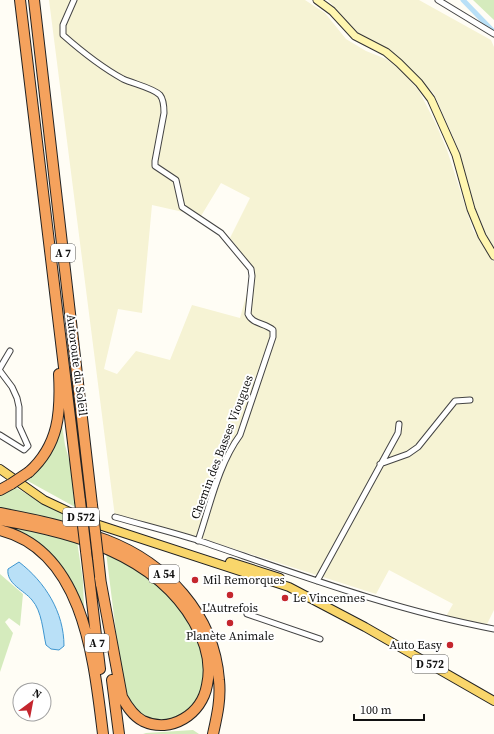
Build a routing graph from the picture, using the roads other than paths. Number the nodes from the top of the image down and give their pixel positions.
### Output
1 (20, 0) edge
2 (34, 0) edge
3 (74, 0) edge
4 (317, 0) edge
5 (438, 0) edge
6 (494, 34) edge
7 (494, 256) edge
8 (52, 268) junction
9 (10, 351) dead end
10 (0, 368) edge
11 (0, 371) edge
12 (470, 400) dead end
13 (399, 424) dead end
14 (0, 435) edge
15 (380, 464) junction
16 (0, 469) edge
17 (0, 490) edge
18 (0, 513) edge
19 (115, 517) dead end
20 (0, 520) edge
21 (0, 530) edge
22 (198, 541) junction
23 (171, 547) junction
24 (257, 566) junction
25 (100, 578) junction
26 (317, 581) junction
27 (340, 613) junction
28 (247, 614) dead end
29 (494, 629) edge
30 (320, 639) dead end
31 (494, 701) edge
32 (103, 734) edge
33 (107, 734) edge
34 (118, 734) edge
35 (213, 734) edge

1 - 8 highway, Autoroute du Soleil / A 7
2 - 25 highway, Autoroute du Soleil / A 7, bridge
3 - 22 street, Chemin des Basses Viougues
4 - 7 street
5 - 6 street
8 - 17 highway, bridge
8 - 33 highway, Autoroute du Soleil / A 7, bridge
9 - 10 street
11 - 14 street
12 - 15 street
13 - 15 street
15 - 26 street
16 - 23 main road, D 572
18 - 35 highway, A 54
19 - 22 street
20 - 25 highway, A 54
21 - 32 highway
22 - 24 street
23 - 24 main road, D 572
23 - 27 main road, D 572
24 - 26 street
24 - 27 main road, D 572
25 - 34 highway, Autoroute du Soleil / A 7
26 - 29 street
27 - 31 main road, D 572
28 - 30 street

